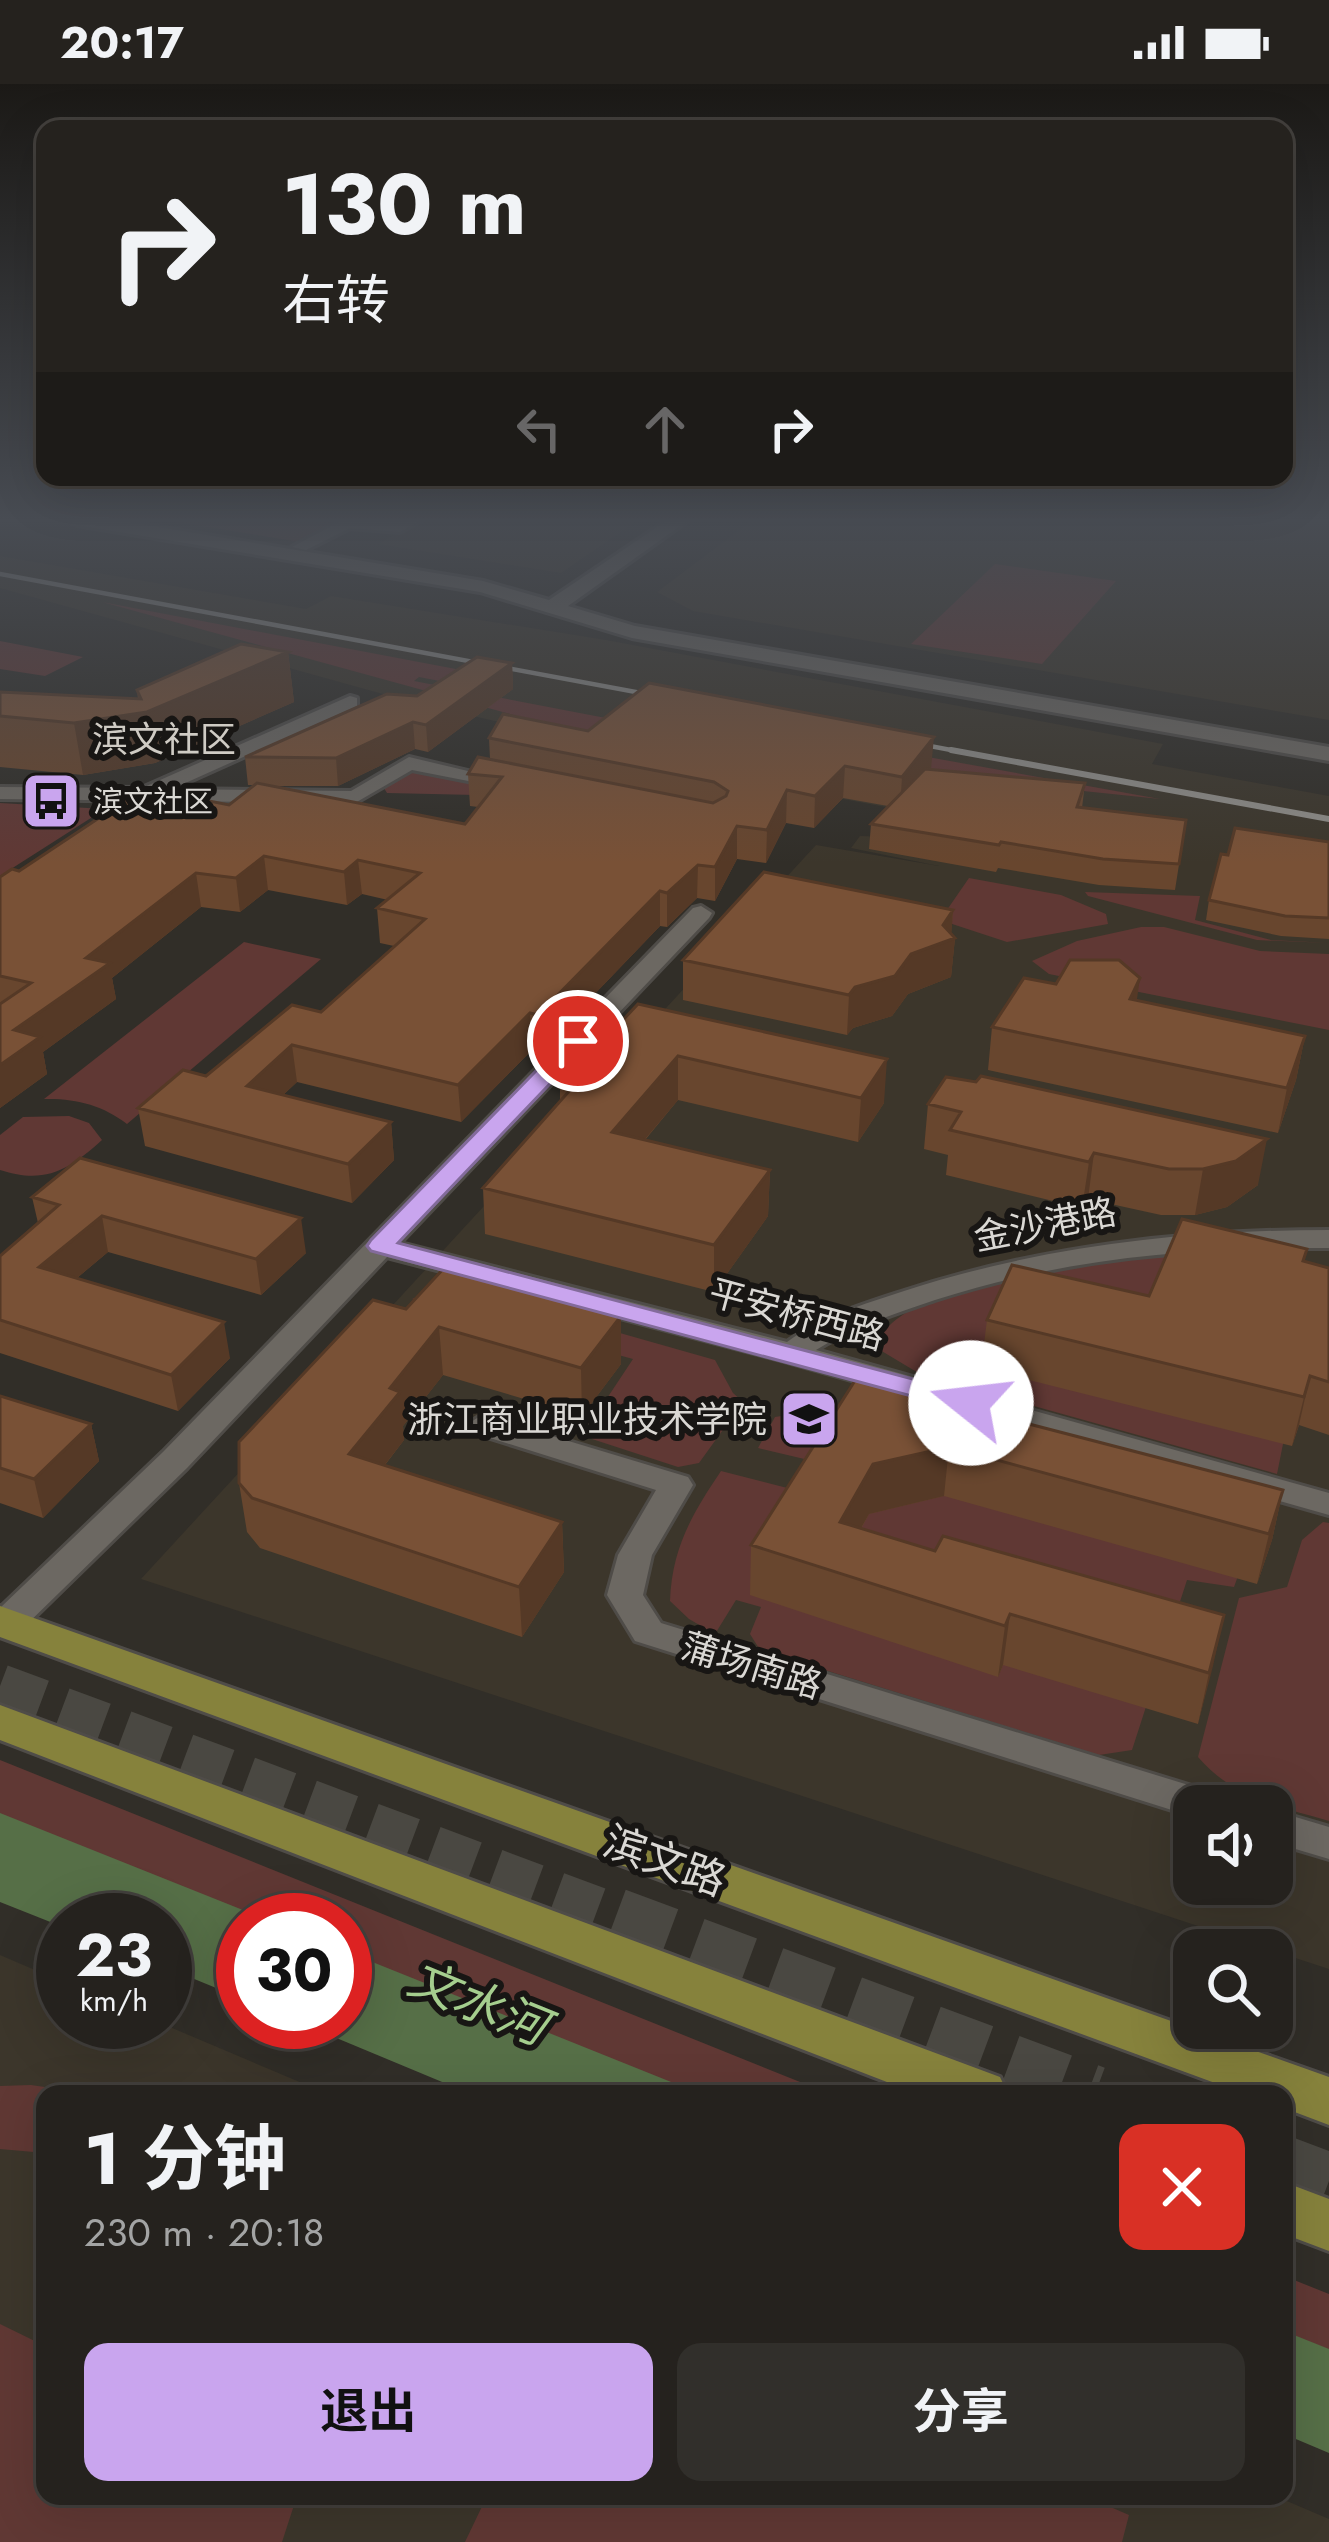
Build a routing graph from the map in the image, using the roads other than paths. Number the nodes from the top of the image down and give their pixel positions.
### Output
1 (642, 634) edge
2 (744, 634) edge
3 (350, 702) dead end
4 (1329, 738) edge
5 (1329, 754) edge
6 (526, 787) edge
7 (0, 793) edge
8 (139, 796) junction
9 (701, 913) dead end
10 (1329, 1239) edge
11 (380, 1246) junction
12 (792, 1353) junction
13 (482, 1425) dead end
14 (1329, 1504) edge
15 (3, 1622) edge
16 (0, 1722) edge
17 (1173, 1795) edge
18 (1293, 1833) edge
19 (1329, 1844) edge
20 (957, 2085) edge
21 (1282, 2085) edge
22 (1293, 2089) edge
23 (1329, 2102) edge
24 (1293, 2212) edge
25 (1329, 2225) edge

1 - 5 main road
2 - 4 main road
3 - 8 street
6 - 8 street
7 - 8 street
9 - 11 street
10 - 12 street, 金沙港路
11 - 12 street, 平安桥西路
11 - 15 street
12 - 14 street, 平安桥西路
13 - 17 street, 蒲场南路
15 - 21 main road, 滨文路
16 - 20 main road
18 - 19 street
22 - 23 main road, 滨文路
24 - 25 main road

